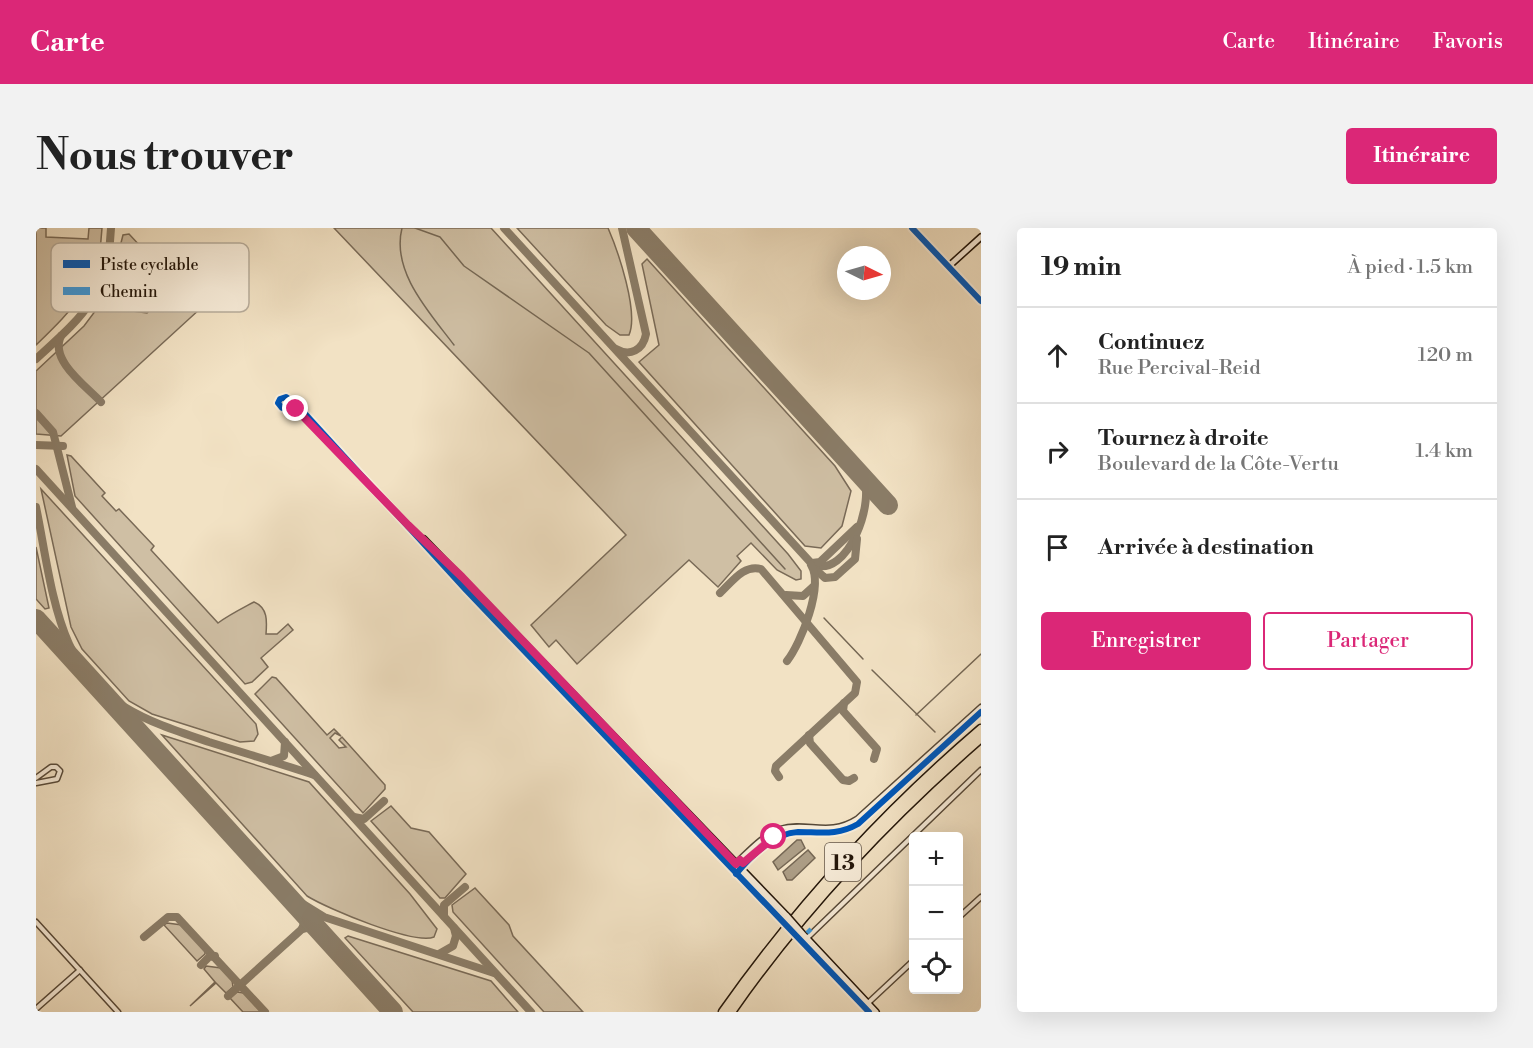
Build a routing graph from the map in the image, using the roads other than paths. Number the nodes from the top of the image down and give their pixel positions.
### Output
1 (912, 228) edge
2 (981, 237) edge
3 (949, 267) junction
4 (981, 301) edge
5 (310, 420) junction
6 (981, 707) edge
7 (981, 729) edge
8 (979, 739) edge
9 (981, 770) edge
10 (36, 778) edge
11 (36, 783) edge
12 (735, 867) junction
13 (981, 897) edge
14 (963, 913) edge
15 (36, 922) edge
16 (805, 940) junction
17 (909, 965) edge
18 (80, 970) junction
19 (867, 1008) edge
20 (36, 1009) edge
21 (118, 1012) edge
22 (723, 1012) edge
23 (731, 1012) edge
24 (876, 1012) edge

1 - 3 street
2 - 3 street
3 - 4 street
5 - 5 street
5 - 12 street
6 - 12 street
7 - 22 highway, 13
8 - 23 highway, 13
9 - 16 street
10 - 11 street
12 - 16 street, bridge
13 - 14 street
15 - 18 street
16 - 19 street
17 - 19 street
18 - 20 street
18 - 21 street
19 - 24 street

